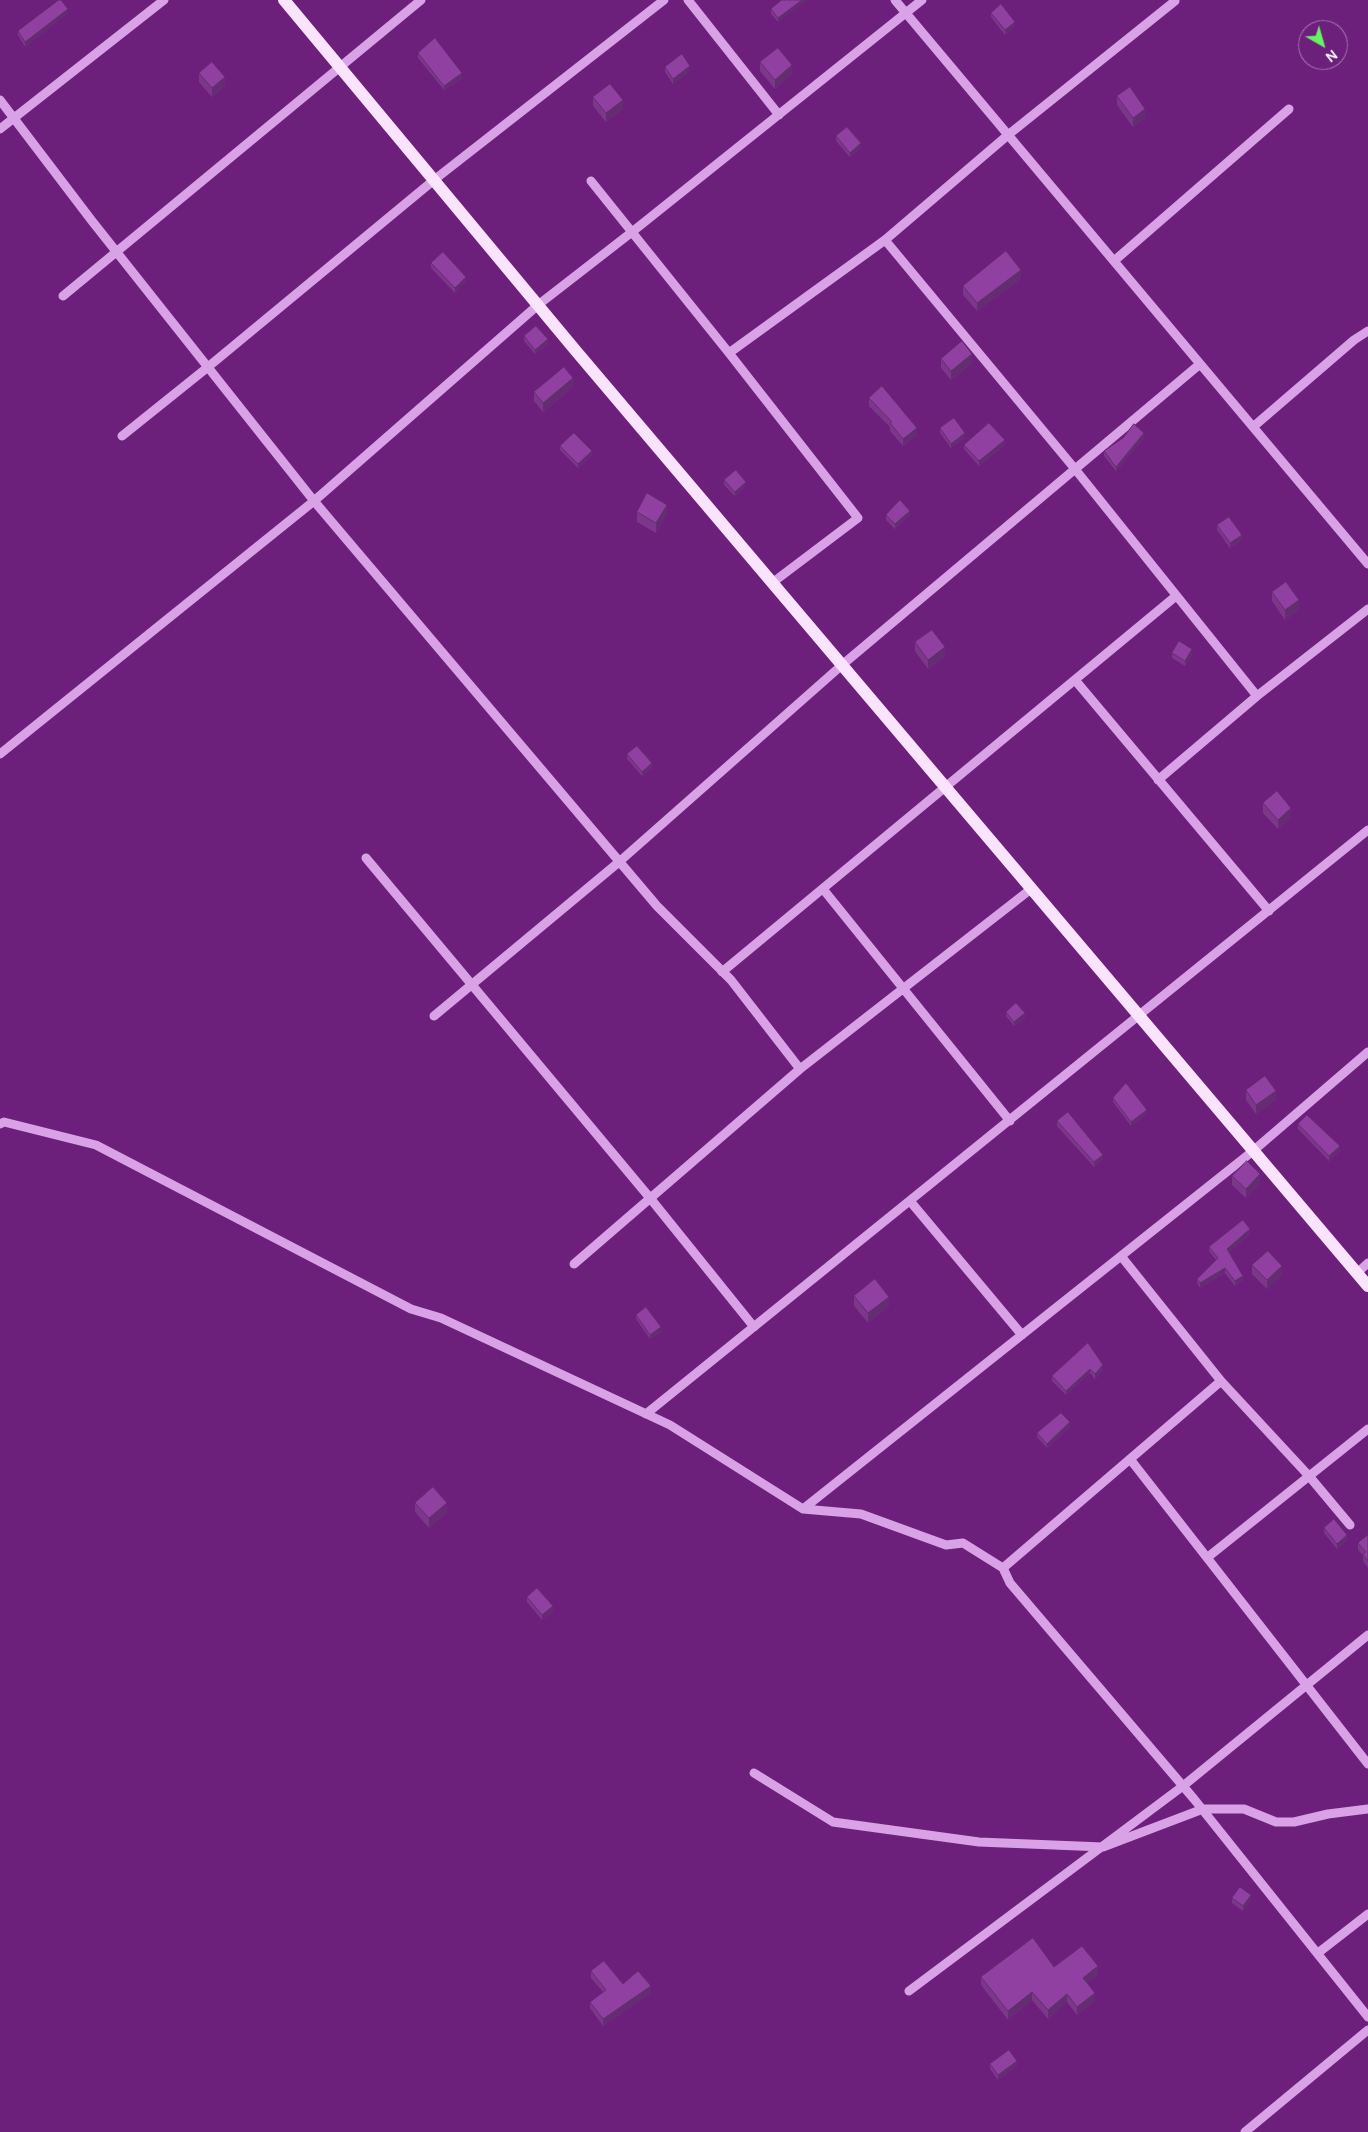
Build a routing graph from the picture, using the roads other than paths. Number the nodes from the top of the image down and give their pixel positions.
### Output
1 (164, 0) edge
2 (284, 0) edge
3 (421, 0) edge
4 (664, 0) edge
5 (688, 0) edge
6 (894, 0) edge
7 (922, 0) edge
8 (1175, 0) edge
9 (906, 13) junction
10 (340, 66) junction
11 (0, 100) edge
12 (1289, 109) dead end
13 (779, 115) junction
14 (14, 118) junction
15 (0, 129) edge
16 (1008, 135) junction
17 (434, 180) junction
18 (591, 182) dead end
19 (632, 232) junction
20 (885, 240) junction
21 (116, 251) junction
22 (1114, 261) junction
23 (63, 296) dead end
24 (538, 305) junction
25 (1368, 331) edge
26 (729, 353) junction
27 (1200, 364) junction
28 (208, 368) junction
29 (1253, 427) junction
30 (122, 436) dead end
31 (1075, 469) junction
32 (314, 501) junction
33 (1368, 564) edge
34 (772, 583) junction
35 (1176, 596) junction
36 (1368, 609) edge
37 (842, 665) junction
38 (1075, 680) junction
39 (1256, 696) junction
40 (0, 754) edge
41 (1158, 780) junction
42 (946, 788) junction
43 (1368, 830) edge
44 (366, 858) dead end
45 (619, 862) junction
46 (823, 889) junction
47 (1031, 889) junction
48 (1269, 911) junction
49 (722, 972) junction
50 (471, 985) junction
51 (904, 988) junction
52 (434, 1016) dead end
53 (1139, 1017) junction
54 (1368, 1052) edge
55 (800, 1069) junction
56 (1010, 1120) junction
57 (0, 1124) edge
58 (1253, 1152) junction
59 (650, 1198) junction
60 (910, 1201) junction
61 (1121, 1256) junction
62 (1368, 1263) edge
63 (574, 1264) dead end
64 (1356, 1272) junction
65 (1368, 1286) edge
66 (754, 1327) junction
67 (1022, 1335) junction
68 (1221, 1381) junction
69 (646, 1414) junction
70 (1368, 1429) edge
71 (1130, 1459) junction
72 (1309, 1476) junction
73 (803, 1509) junction
74 (1350, 1525) dead end
75 (1208, 1557) junction
76 (1003, 1568) junction
77 (1368, 1635) edge
78 (1307, 1685) junction
79 (1368, 1764) edge
80 (754, 1772) dead end
81 (1183, 1786) junction
82 (1203, 1809) junction
83 (1368, 1809) edge
84 (1102, 1846) junction
85 (1368, 1914) edge
86 (1318, 1954) junction
87 (909, 1991) dead end
88 (1368, 2016) edge
89 (1368, 2030) edge
90 (1245, 2132) edge

1 - 14 street
2 - 10 main road
3 - 10 street
4 - 17 street
5 - 13 street
6 - 9 street
7 - 9 street
8 - 16 street
9 - 13 street
9 - 16 street
10 - 17 main road
10 - 21 street
11 - 14 street
12 - 22 street
13 - 19 street
14 - 15 street
14 - 21 street
16 - 20 street
16 - 22 street
17 - 24 main road
17 - 28 street
18 - 19 street
19 - 24 street
19 - 26 street
20 - 26 street
20 - 31 street
21 - 23 street
21 - 28 street
22 - 27 street
24 - 32 street
24 - 34 main road
25 - 29 street
26 - 34 street
27 - 29 street
27 - 31 street
28 - 30 street
28 - 32 street
29 - 33 street
31 - 35 street
31 - 37 street
32 - 40 street
32 - 45 street
34 - 37 main road
35 - 38 street
35 - 39 street
36 - 39 street
37 - 42 main road
37 - 45 street
38 - 41 street
38 - 42 street
39 - 41 street
41 - 48 street
42 - 46 street
42 - 47 main road
43 - 48 street
44 - 50 street
45 - 49 street
45 - 50 street
46 - 49 street
46 - 51 street
47 - 51 street
47 - 53 main road
48 - 53 street
49 - 55 street
50 - 52 street
50 - 59 street
51 - 55 street
51 - 56 street
53 - 56 street
53 - 58 main road
54 - 58 street
55 - 59 street
56 - 60 street
57 - 69 street
58 - 61 street
58 - 64 main road
59 - 63 street
59 - 66 street
60 - 66 street
60 - 67 street
61 - 67 street
61 - 68 street
62 - 64 street
64 - 65 main road
66 - 69 street
67 - 73 street
68 - 71 street
68 - 72 street
69 - 73 street
70 - 72 street
71 - 75 street
71 - 76 street
72 - 74 street
72 - 75 street
73 - 76 street
75 - 78 street
76 - 81 street
77 - 78 street
78 - 79 street
78 - 81 street
80 - 84 street
81 - 82 street
81 - 84 street
82 - 83 street
82 - 84 street
82 - 86 street
84 - 87 street
85 - 86 street
86 - 88 street
89 - 90 street

